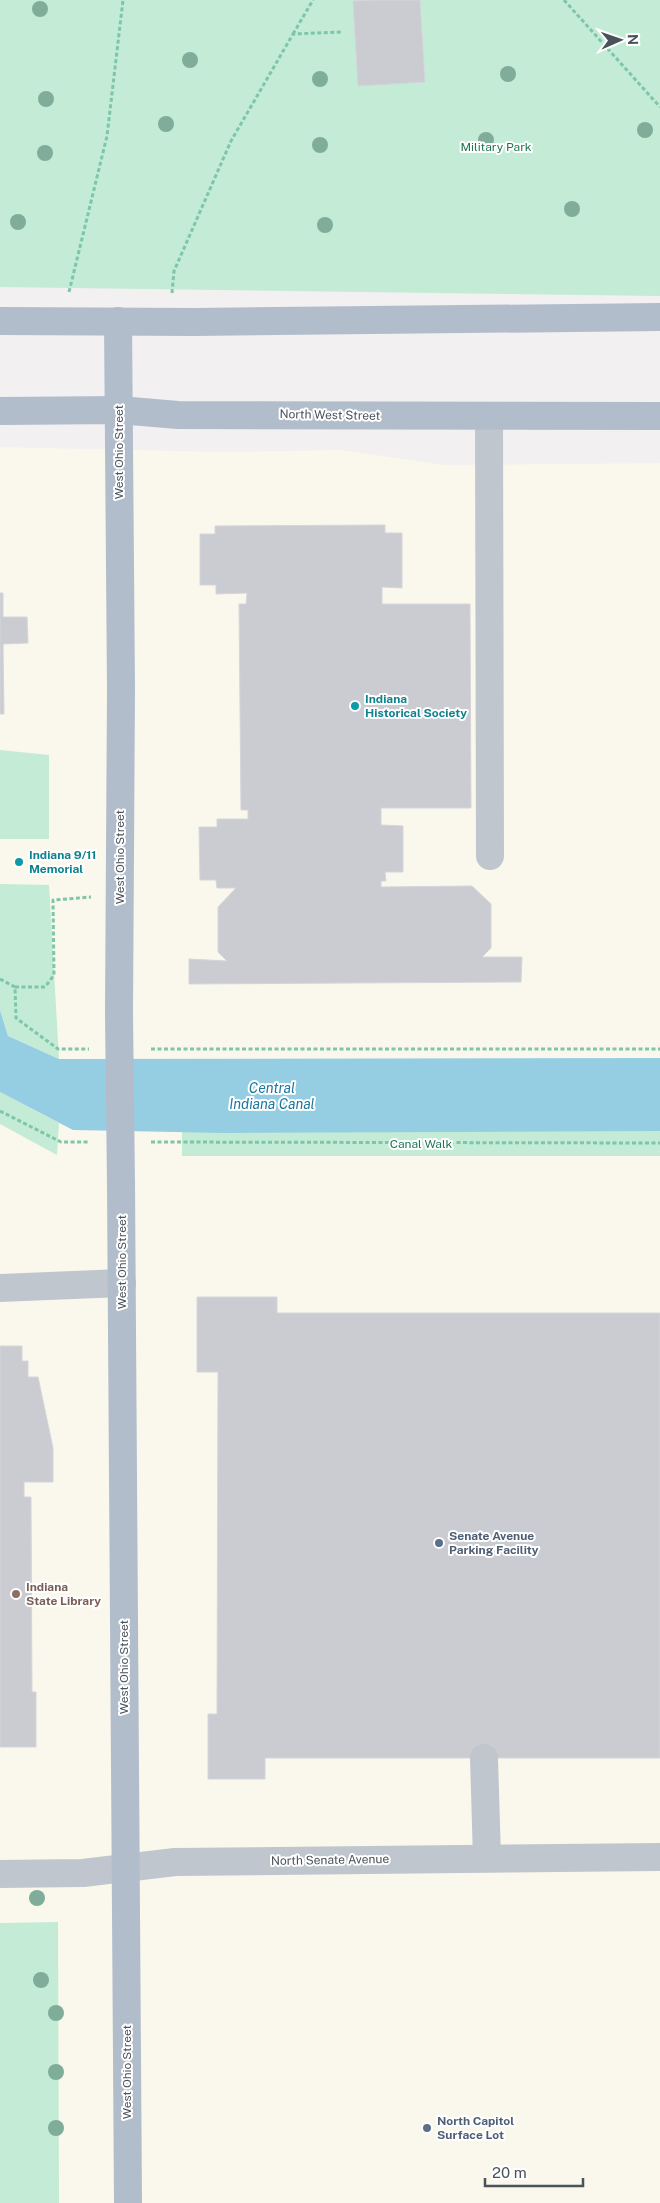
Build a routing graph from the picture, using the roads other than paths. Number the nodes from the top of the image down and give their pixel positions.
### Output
1 (660, 317) edge
2 (0, 321) edge
3 (118, 321) junction
4 (119, 410) junction
5 (0, 411) edge
6 (660, 416) edge
7 (489, 417) junction
8 (490, 856) dead end
9 (122, 1283) junction
10 (0, 1288) edge
11 (484, 1758) dead end
12 (660, 1857) edge
13 (487, 1858) junction
14 (125, 1868) junction
15 (0, 1874) edge
16 (128, 2203) edge

1 - 3 main road
2 - 3 main road
3 - 4 main road, West Ohio Street
4 - 5 main road, North West Street
4 - 7 main road, North West Street
4 - 9 main road, West Ohio Street, bridge
6 - 7 main road, North West Street
7 - 8 street
9 - 10 street
9 - 14 main road, West Ohio Street
11 - 13 street
12 - 13 street, North Senate Avenue
13 - 14 street, North Senate Avenue
14 - 15 street, North Senate Avenue
14 - 16 main road, West Ohio Street

